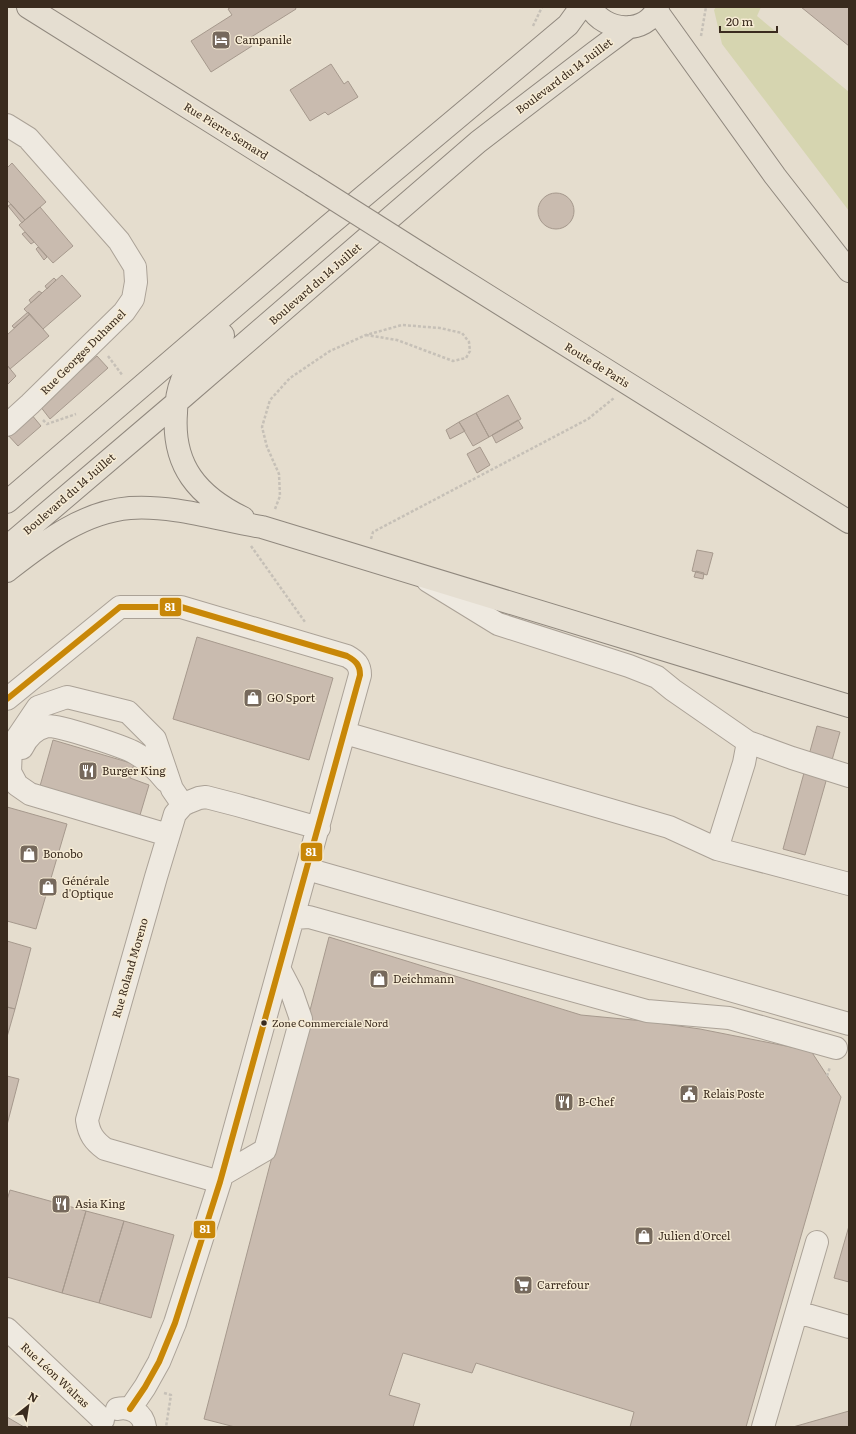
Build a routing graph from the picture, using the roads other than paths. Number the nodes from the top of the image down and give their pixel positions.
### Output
1 (28, 7) edge
2 (581, 7) edge
3 (590, 7) edge
4 (657, 9) edge
5 (629, 27) junction
6 (7, 125) edge
7 (327, 227) junction
8 (424, 256) joint
9 (849, 271) edge
10 (176, 403) junction
11 (7, 425) edge
12 (769, 473) junction
13 (7, 502) edge
14 (849, 522) edge
15 (262, 528) junction
16 (849, 535) edge
17 (7, 547) edge
18 (7, 571) edge
19 (418, 575) junction
20 (31, 679) junction
21 (7, 699) edge
22 (840, 703) edge
23 (38, 707) junction
24 (849, 714) edge
25 (345, 733) junction
26 (748, 742) junction
27 (849, 776) edge
28 (178, 797) junction
29 (108, 816) junction
30 (319, 828) junction
31 (168, 834) junction
32 (717, 849) junction
33 (307, 869) junction
34 (849, 884) edge
35 (294, 918) junction
36 (280, 970) junction
37 (849, 1024) edge
38 (836, 1048) dead end
39 (221, 1179) junction
40 (817, 1242) dead end
41 (797, 1312) junction
42 (849, 1327) edge
43 (7, 1329) edge
44 (130, 1409) junction
45 (102, 1424) edge
46 (146, 1427) edge
47 (763, 1427) edge

1 - 8 main road, Rue Pierre Semard, bridge
2 - 7 main road
3 - 5 main road
4 - 5 main road, Boulevard du 14 Juillet
4 - 9 main road
5 - 10 main road, Boulevard du 14 Juillet
6 - 11 street, Rue Georges Duhamel
7 - 10 main road
7 - 13 main road
8 - 12 main road, Route de Paris
10 - 15 main road
10 - 17 main road, Boulevard du 14 Juillet
12 - 14 main road, Route de Paris
12 - 16 main road, Route de Paris
15 - 18 main road
15 - 19 main road
19 - 22 main road
19 - 26 street
20 - 21 street
20 - 23 street
20 - 25 street
22 - 24 street
23 - 28 street
23 - 29 street
25 - 30 street
25 - 32 street
26 - 27 street
26 - 32 street
28 - 29 street
28 - 30 street
28 - 31 street, Rue Roland Moreno
29 - 31 street
30 - 33 street
31 - 39 street, Rue Roland Moreno
32 - 34 street
33 - 35 street
33 - 37 street
35 - 36 street
35 - 38 street
36 - 39 street
36 - 39 street
39 - 44 street
40 - 41 street
41 - 42 street
41 - 47 street
43 - 45 street, Rue Léon Walras
44 - 45 street
44 - 46 street

